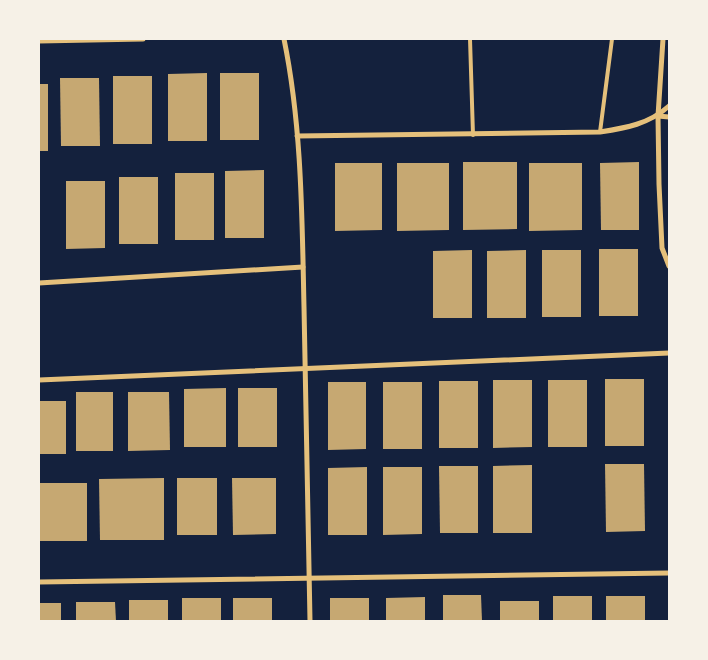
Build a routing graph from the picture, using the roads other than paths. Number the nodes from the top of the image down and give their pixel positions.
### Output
1 (143, 39) edge
2 (284, 39) edge
3 (470, 39) edge
4 (612, 39) edge
5 (663, 39) edge
6 (45, 40) edge
7 (39, 41) edge
8 (669, 106) edge
9 (658, 116) junction
10 (669, 117) edge
11 (600, 132) junction
12 (473, 135) junction
13 (297, 136) junction
14 (669, 266) edge
15 (303, 267) junction
16 (39, 283) edge
17 (669, 353) edge
18 (305, 369) junction
19 (39, 380) edge
20 (669, 572) edge
21 (309, 578) junction
22 (39, 582) edge
23 (310, 621) edge

1 - 6 street
2 - 13 street
3 - 12 lane
4 - 11 lane
5 - 9 street
6 - 7 street
8 - 9 street
9 - 10 street
9 - 11 street
9 - 14 street
11 - 12 street
12 - 13 street
13 - 15 street
15 - 16 street
15 - 18 street
17 - 18 street
18 - 19 street
18 - 21 street
20 - 21 street
21 - 22 street
21 - 23 street

